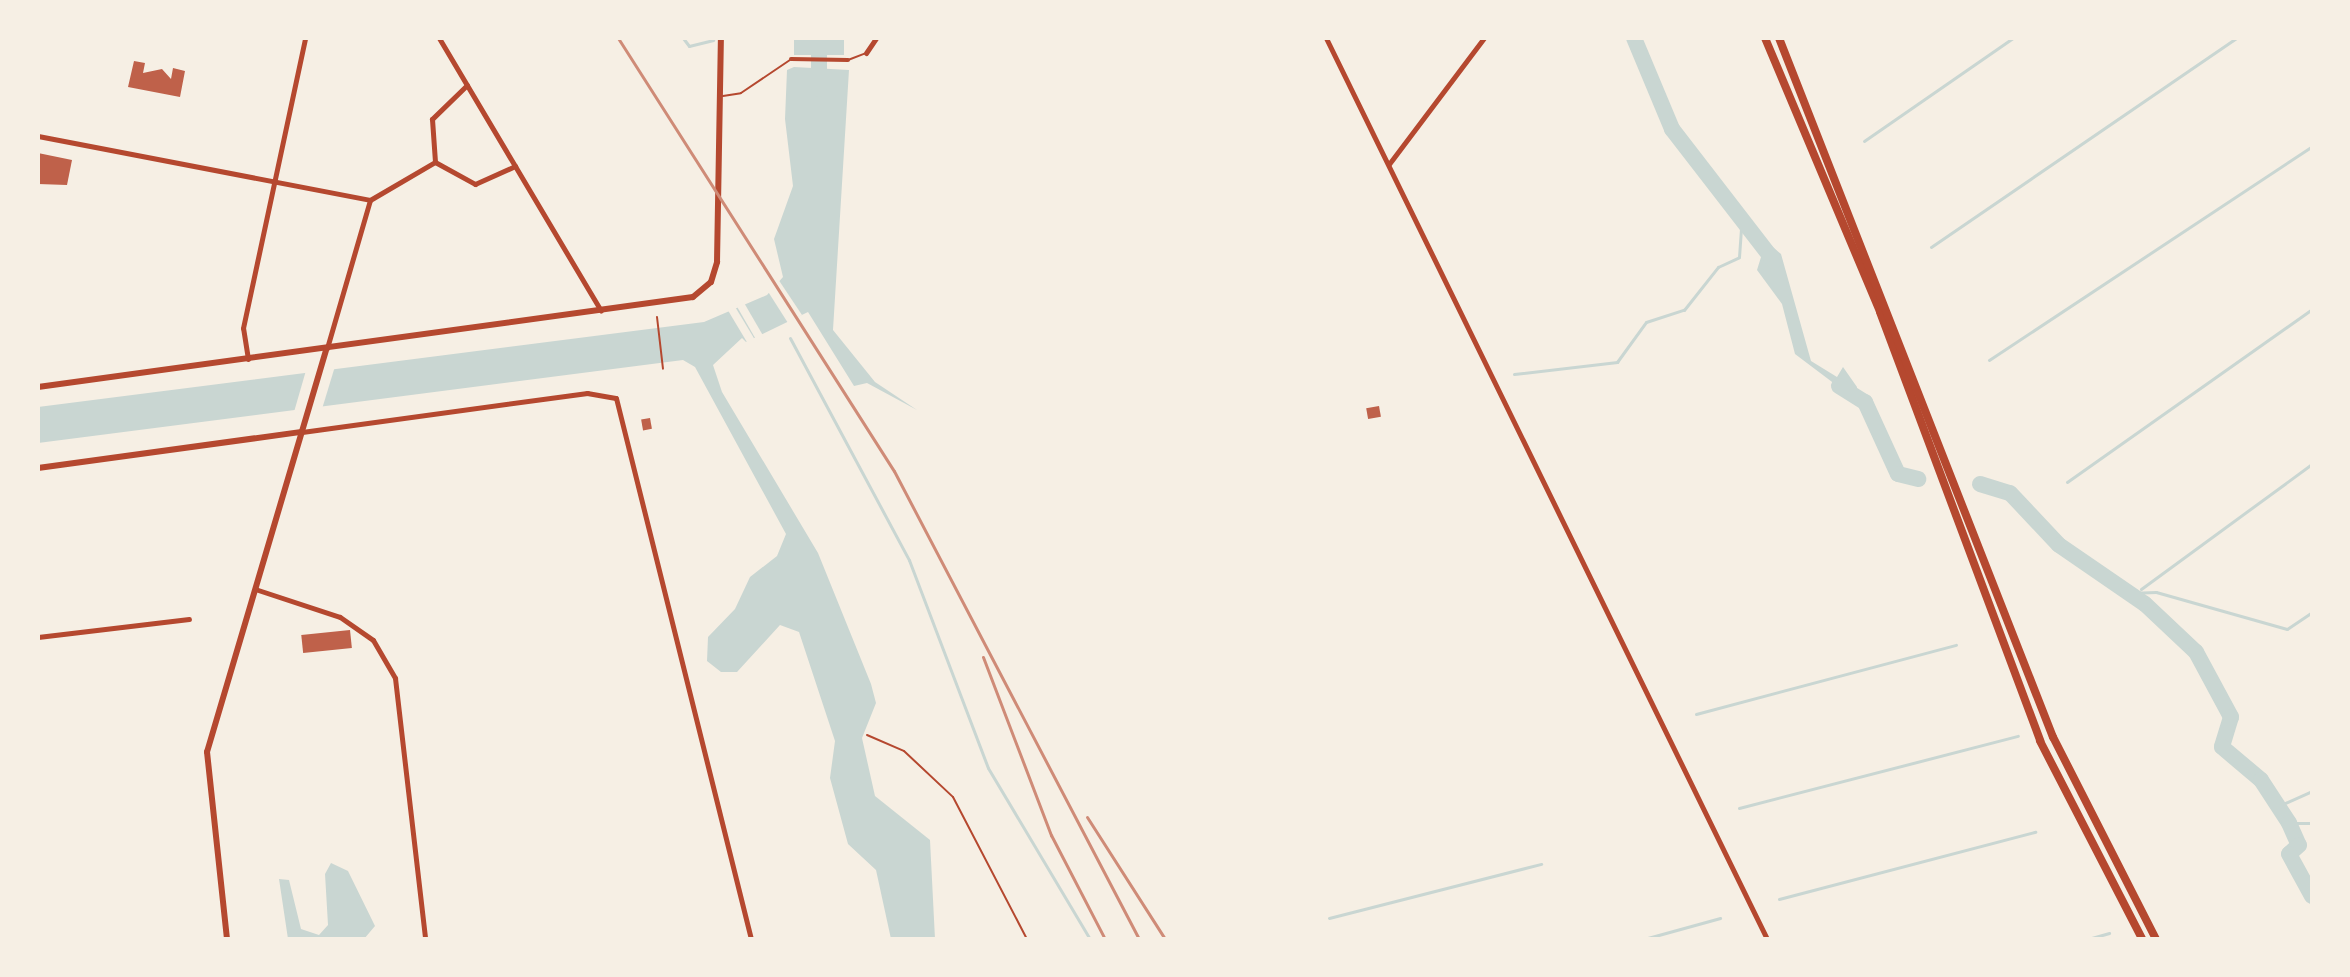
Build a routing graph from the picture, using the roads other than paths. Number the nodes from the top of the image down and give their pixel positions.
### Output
1 (305, 38) edge
2 (439, 38) edge
3 (721, 38) edge
4 (876, 38) edge
5 (1326, 38) edge
6 (1484, 38) edge
7 (1765, 38) edge
8 (1779, 38) edge
9 (866, 53) joint
10 (791, 59) joint
11 (848, 60) joint
12 (467, 85) junction
13 (722, 96) junction
14 (38, 136) edge
15 (435, 162) junction
16 (1389, 164) junction
17 (515, 166) junction
18 (275, 183) junction
19 (370, 200) junction
20 (601, 312) junction
21 (327, 348) junction
22 (248, 359) junction
23 (38, 387) edge
24 (302, 432) junction
25 (38, 468) edge
26 (255, 589) junction
27 (189, 619) dead end
28 (38, 637) edge
29 (2087, 808) junction
30 (2075, 815) junction
31 (2095, 824) junction
32 (2083, 831) junction
33 (227, 939) edge
34 (425, 939) edge
35 (751, 939) edge
36 (1767, 939) edge
37 (2142, 939) edge
38 (2156, 939) edge

1 - 18 street
2 - 12 street
3 - 13 street
4 - 9 street
5 - 16 street
6 - 16 street
7 - 30 main road
8 - 29 main road
9 - 11 lane
10 - 11 street
10 - 13 lane
12 - 15 street
12 - 17 street
13 - 20 street
14 - 18 street
15 - 17 street
15 - 19 street
16 - 36 street
17 - 20 street
18 - 19 street
18 - 22 street
19 - 21 street
20 - 21 street
21 - 22 street
21 - 24 street
22 - 23 street
24 - 25 street
24 - 26 street
24 - 35 street
26 - 33 street
26 - 34 street
27 - 28 street
29 - 30 street
29 - 31 main road
30 - 32 main road
31 - 32 street
31 - 38 main road
32 - 37 main road

